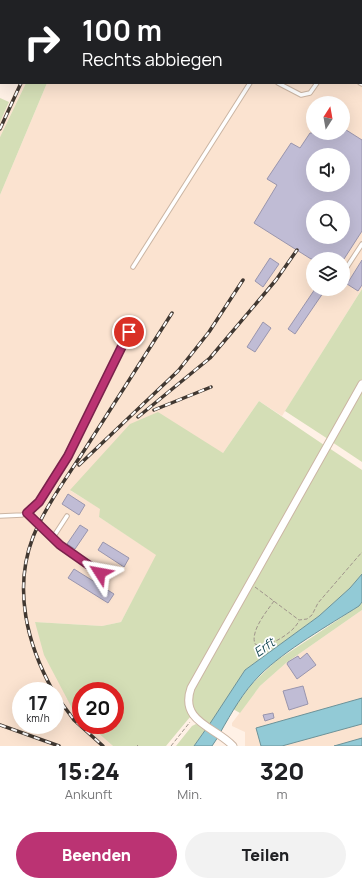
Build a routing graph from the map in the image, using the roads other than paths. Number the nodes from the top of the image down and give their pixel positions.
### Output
1 (249, 84) edge
2 (280, 84) edge
3 (316, 84) edge
4 (362, 244) edge
5 (350, 262) edge
6 (133, 267) dead end
7 (129, 332) dead end
8 (362, 384) edge
9 (27, 513) junction
10 (0, 516) edge
11 (67, 516) dead end
12 (52, 539) junction
13 (100, 573) dead end
14 (233, 746) edge

1 - 6 lane
2 - 3 lane
4 - 5 lane
7 - 9 lane
8 - 14 street
9 - 10 lane
9 - 12 lane
11 - 12 lane
12 - 13 lane

